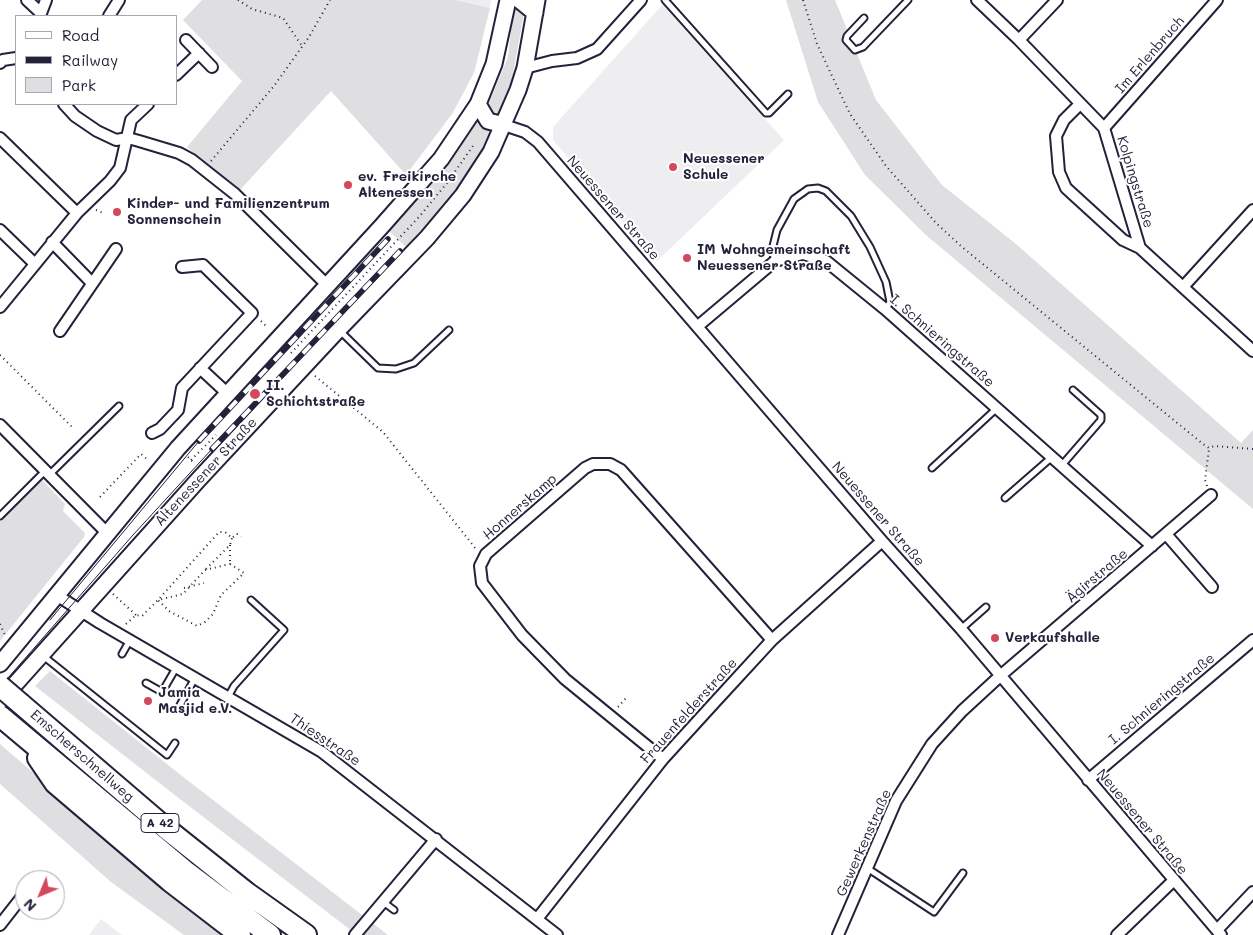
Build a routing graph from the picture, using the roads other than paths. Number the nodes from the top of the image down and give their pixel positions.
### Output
1 (27, 0) edge
2 (46, 0) edge
3 (119, 0) edge
4 (508, 0) edge
5 (519, 0) edge
6 (641, 0) edge
7 (665, 0) edge
8 (908, 0) edge
9 (977, 0) edge
10 (1058, 0) edge
11 (1217, 0) edge
12 (536, 6) edge
13 (40, 15) edge
14 (110, 15) edge
15 (864, 18) dead end
16 (186, 40) dead end
17 (1019, 40) junction
18 (199, 53) junction
19 (15, 58) edge
20 (0, 63) edge
21 (212, 67) dead end
22 (524, 68) junction
23 (178, 73) edge
24 (788, 94) dead end
25 (478, 104) junction
26 (1080, 104) junction
27 (65, 105) edge
28 (147, 105) edge
29 (504, 125) junction
30 (1104, 128) junction
31 (0, 138) edge
32 (128, 138) junction
33 (1253, 210) edge
34 (77, 213) junction
35 (0, 230) edge
36 (52, 242) junction
37 (1140, 248) junction
38 (116, 249) dead end
39 (775, 261) junction
40 (35, 264) junction
41 (182, 268) dead end
42 (92, 283) junction
43 (328, 286) junction
44 (1183, 287) junction
45 (0, 308) edge
46 (886, 309) junction
47 (698, 326) junction
48 (338, 330) junction
49 (449, 330) dead end
50 (60, 332) dead end
51 (1253, 351) edge
52 (200, 368) junction
53 (1073, 390) dead end
54 (228, 394) junction
55 (119, 406) dead end
56 (997, 408) junction
57 (0, 425) edge
58 (152, 433) dead end
59 (1052, 457) junction
60 (1062, 466) junction
61 (932, 468) dead end
62 (47, 473) junction
63 (1211, 495) road end
64 (1005, 498) dead end
65 (0, 516) edge
66 (108, 534) junction
67 (1166, 534) junction
68 (882, 541) junction
69 (1152, 546) junction
70 (1212, 587) dead end
71 (58, 596) junction
72 (251, 600) dead end
73 (986, 607) dead end
74 (80, 611) junction
75 (961, 629) junction
76 (130, 640) junction
77 (772, 640) junction
78 (1253, 640) edge
79 (122, 654) dead end
80 (42, 655) junction
81 (0, 664) edge
82 (176, 668) junction
83 (1000, 676) junction
84 (195, 678) junction
85 (146, 683) dead end
86 (0, 686) edge
87 (228, 697) junction
88 (0, 701) edge
89 (180, 706) dead end
90 (4, 720) edge
91 (28, 741) junction
92 (175, 743) dead end
93 (663, 760) junction
94 (1088, 780) junction
95 (436, 838) junction
96 (867, 868) junction
97 (963, 873) dead end
98 (1174, 881) junction
99 (1253, 892) edge
100 (382, 900) junction
101 (15, 906) edge
102 (394, 910) dead end
103 (537, 919) junction
104 (0, 925) edge
105 (1219, 933) edge
106 (240, 935) edge
107 (270, 935) edge
108 (306, 935) edge
109 (355, 935) edge
110 (557, 935) edge
111 (838, 935) edge
112 (1117, 935) edge

1 - 13 street
2 - 13 street
3 - 14 street
4 - 25 main road
5 - 12 main road
6 - 22 street
7 - 24 lane
8 - 15 lane
9 - 17 street, Kolpingstraße
10 - 17 street
11 - 30 street, Im Erlenbruch
12 - 22 main road, Altenessener Straße
16 - 18 street
17 - 26 street, Kolpingstraße
18 - 21 street
18 - 23 street
19 - 20 street
22 - 29 main road, Altenessener Straße
25 - 29 main road
25 - 43 main road
26 - 30 street, Kolpingstraße
26 - 37 street, Kolpingstraße
27 - 32 street
28 - 32 street
29 - 47 street, Neuessener Straße
29 - 48 main road, Altenessener Straße
30 - 37 street, Kolpingstraße
31 - 34 street
32 - 34 street
32 - 43 street
33 - 44 street
34 - 36 street
35 - 40 street
36 - 40 street
36 - 42 street
37 - 44 street, Kolpingstraße
38 - 42 street
39 - 46 street, I. Schnieringstraße
39 - 46 lane
39 - 47 street, I. Schnieringstraße
40 - 45 street
41 - 52 street
42 - 50 street
43 - 54 main road
44 - 51 street, Kolpingstraße
46 - 56 street, I. Schnieringstraße
47 - 68 street, Neuessener Straße
48 - 49 lane
48 - 74 main road, Altenessener Straße
52 - 54 street
52 - 58 street
53 - 60 lane
54 - 66 main road
55 - 62 lane
56 - 59 street, I. Schnieringstraße
56 - 61 lane
57 - 62 street
59 - 60 street, I. Schnieringstraße
59 - 64 lane
60 - 69 street, I. Schnieringstraße
62 - 65 lane
62 - 66 street
63 - 67 street, Ägirstraße
66 - 71 main road
67 - 69 street, Ägirstraße
67 - 70 street
68 - 75 street, Neuessener Straße
68 - 77 street, Frauenfelderstraße
69 - 83 street, Ägirstraße
71 - 74 street, Thiesstraße
71 - 81 main road
72 - 87 lane
73 - 75 lane
74 - 76 street, Thiesstraße
74 - 80 main road, Altenessener Straße
75 - 83 street, Neuessener Straße
76 - 79 lane
76 - 82 street, Thiesstraße
77 - 93 street, Frauenfelderstraße
77 - 93 street, Honnerskamp
78 - 94 street, I. Schnieringstraße
80 - 88 main road, Altenessener Straße
80 - 92 lane
82 - 84 street, Thiesstraße
82 - 85 lane
83 - 94 street, Neuessener Straße
83 - 96 street, Gewerkenstraße
84 - 87 street, Thiesstraße
84 - 89 lane
86 - 108 highway, Emscherschnellweg / A 42, bridge
87 - 95 street, Thiesstraße
90 - 91 highway, Emscherschnellweg / A 42
91 - 106 highway
91 - 107 highway, Emscherschnellweg / A 42
93 - 103 street, Frauenfelderstraße
94 - 98 street, Neuessener Straße
95 - 100 street
95 - 103 street, Thiesstraße
96 - 97 lane
96 - 111 street, Gewerkenstraße
98 - 105 street, Neuessener Straße
98 - 112 street
99 - 105 street
100 - 102 lane
100 - 109 street
101 - 104 street
103 - 110 street, Thiesstraße

